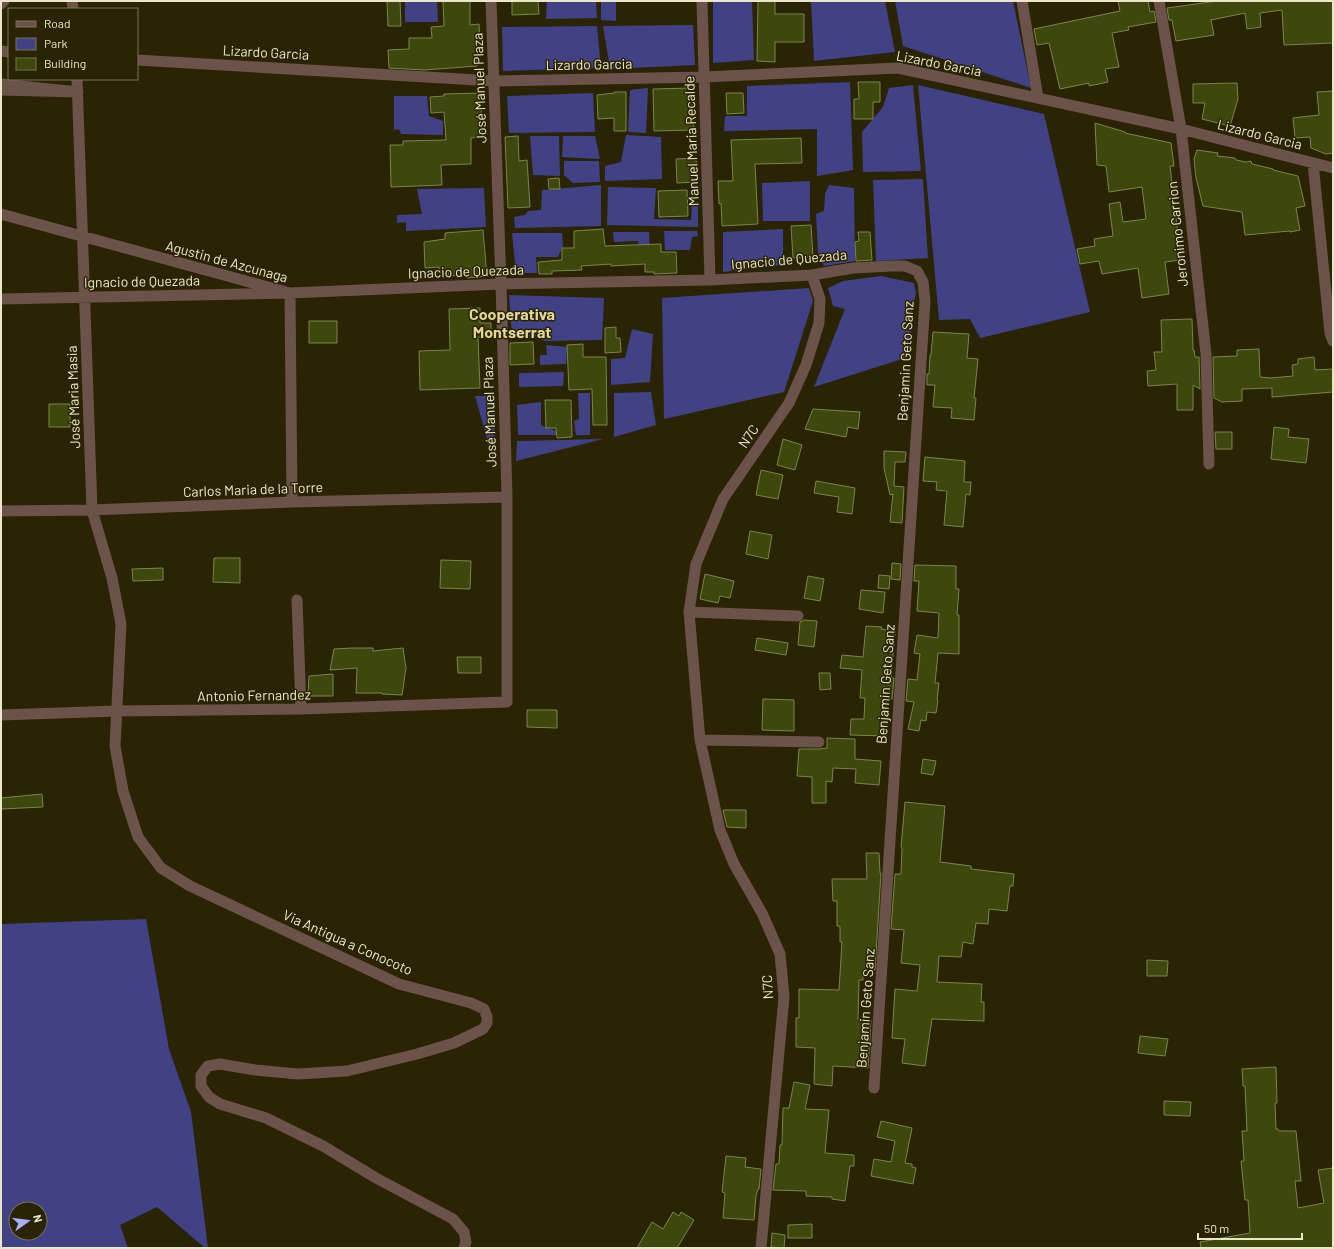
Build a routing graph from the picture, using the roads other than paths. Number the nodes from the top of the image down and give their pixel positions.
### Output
1 (4, 1) edge
2 (491, 1) edge
3 (702, 1) edge
4 (1022, 1) edge
5 (1159, 1) edge
6 (1, 4) edge
7 (138, 60) edge
8 (704, 77) junction
9 (77, 80) edge
10 (494, 81) junction
11 (1, 84) edge
12 (1, 90) edge
13 (78, 92) junction
14 (1038, 98) junction
15 (1181, 129) junction
16 (1313, 163) junction
17 (1333, 168) edge
18 (1, 214) edge
19 (83, 236) junction
20 (812, 275) junction
21 (710, 280) junction
22 (923, 282) joint
23 (501, 284) junction
24 (290, 293) junction
25 (85, 298) junction
26 (1, 299) edge
27 (1333, 341) edge
28 (1209, 464) dead end
29 (506, 497) junction
30 (292, 502) junction
31 (92, 510) junction
32 (1, 511) edge
33 (297, 600) dead end
34 (689, 612) junction
35 (798, 616) dead end
36 (507, 702) joint
37 (301, 709) junction
38 (117, 711) junction
39 (1, 715) edge
40 (700, 740) junction
41 (819, 742) dead end
42 (874, 1088) dead end
43 (464, 1248) edge
44 (761, 1248) edge

1 - 6 street
2 - 10 street, José Manuel Plaza
3 - 8 street, Manuel Maria Recalde
4 - 14 street
5 - 15 street, Jeronimo Carrion
7 - 10 street, Lizardo Garcia
8 - 10 street, Lizardo Garcia
8 - 14 street, Lizardo Garcia
8 - 21 street, Manuel Maria Recalde
9 - 13 street, José Maria Masia
10 - 23 street, José Manuel Plaza
11 - 13 street
12 - 13 street
13 - 19 street, José Maria Masia
14 - 15 street, Lizardo Garcia
15 - 16 street, Lizardo Garcia
15 - 28 street, Jeronimo Carrion
16 - 17 street, Lizardo Garcia
16 - 27 street
18 - 19 street, Agustin de Azcunaga
19 - 24 street, Agustin de Azcunaga
19 - 25 street, José Maria Masia
20 - 21 street, Ignacio de Quezada
20 - 22 street, Ignacio de Quezada
20 - 34 street, N7C
21 - 23 street, Ignacio de Quezada
22 - 42 street, Benjamin Geto Sanz
23 - 24 street, Ignacio de Quezada
23 - 29 street, José Manuel Plaza
24 - 25 street, Ignacio de Quezada
24 - 30 street, Agustin de Azcunaga
25 - 26 street, Ignacio de Quezada
25 - 31 street, José Maria Masia
29 - 30 street, Carlos Maria de la Torre
29 - 36 street, José Manuel Plaza
30 - 31 street, Carlos Maria de la Torre
31 - 32 street, Carlos Maria de la Torre
31 - 38 street, José Maria Masia
33 - 37 street
34 - 35 street
34 - 40 street, N7C
36 - 37 street, Antonio Fernandez
37 - 38 street, Antonio Fernandez
38 - 39 street, Antonio Fernandez
38 - 43 street, Via Antigua a Conocoto
40 - 41 street
40 - 44 street, N7C

